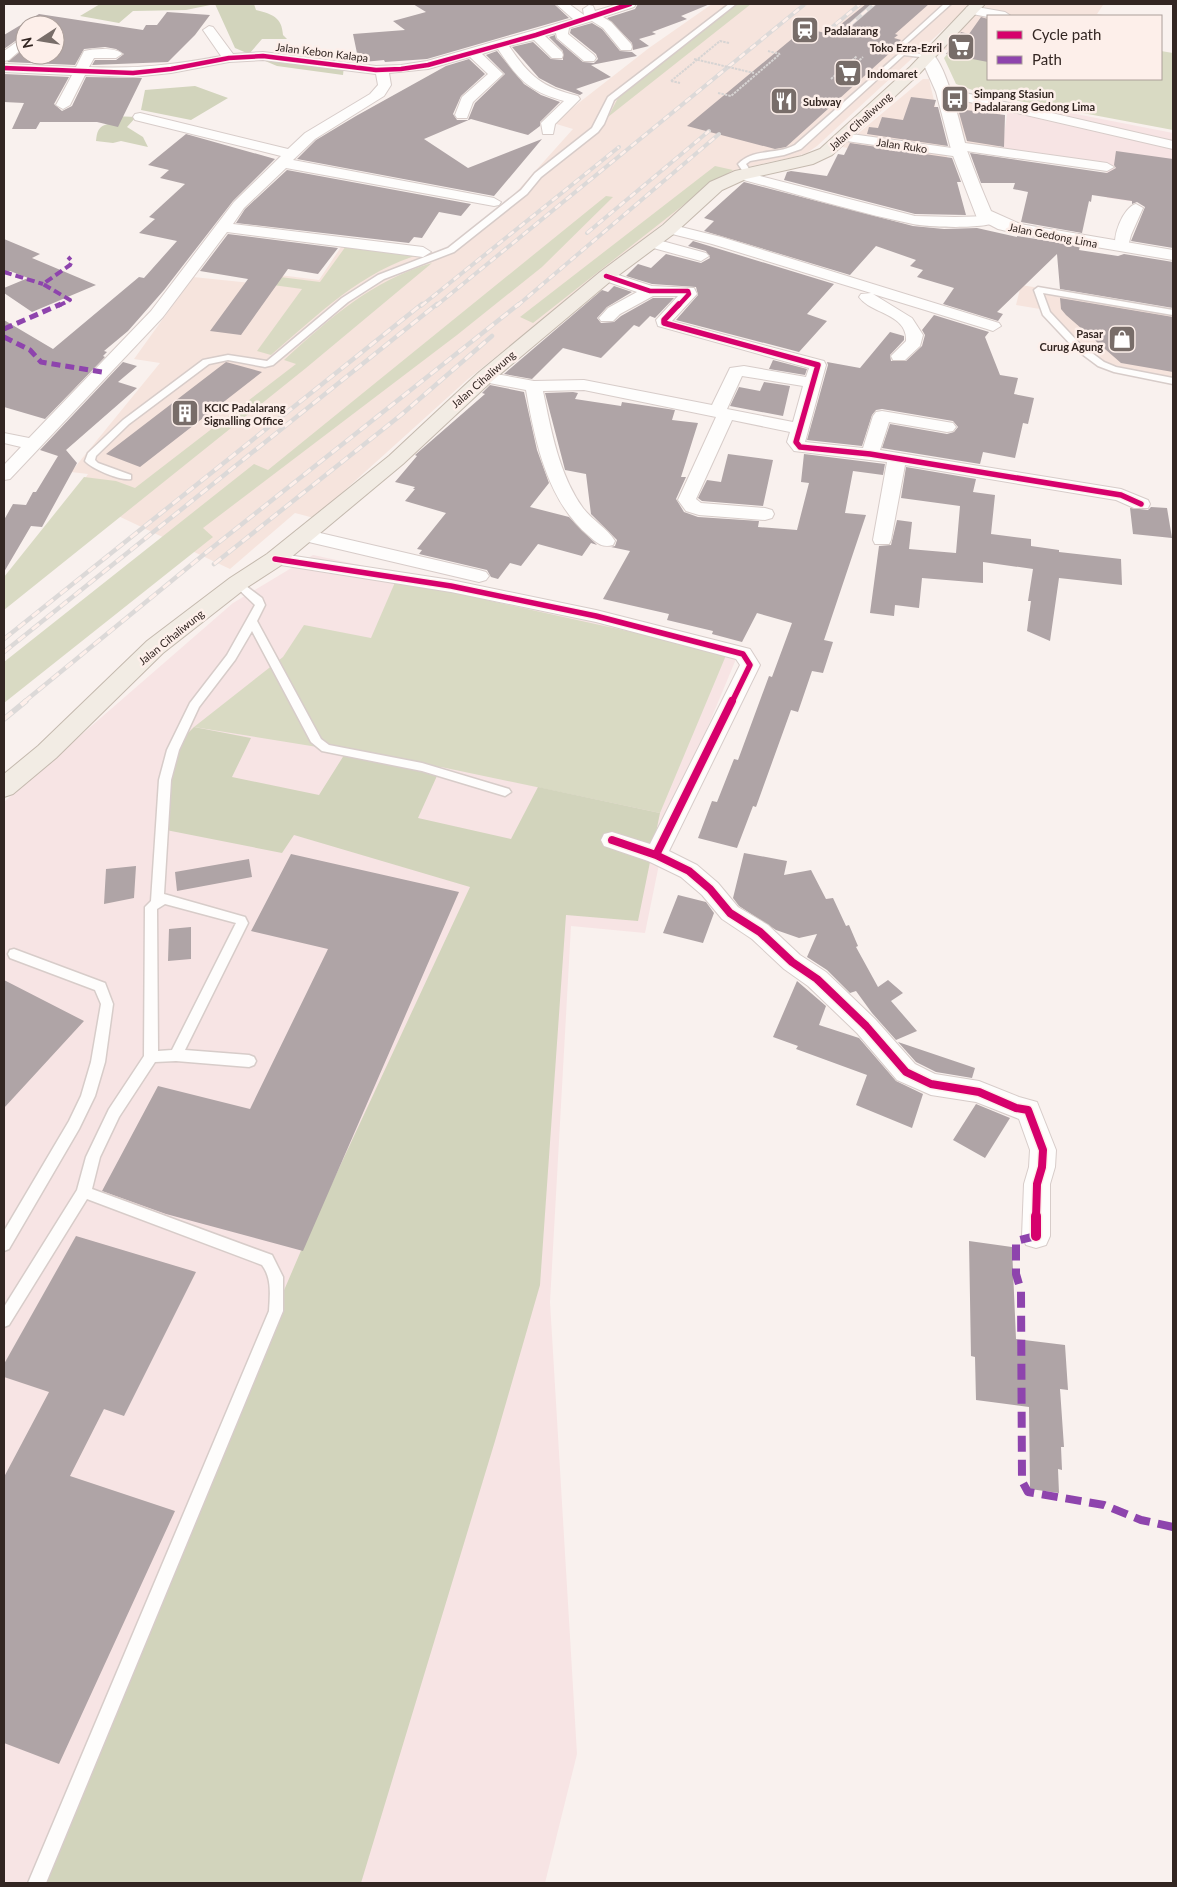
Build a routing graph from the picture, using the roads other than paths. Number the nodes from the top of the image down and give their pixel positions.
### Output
1 (562, 4) edge
2 (630, 4) edge
3 (733, 4) edge
4 (948, 4) edge
5 (975, 7) edge
6 (589, 14) edge
7 (1002, 15) edge
8 (562, 27) junction
9 (209, 30) dead end
10 (536, 35) junction
11 (502, 45) junction
12 (626, 47) dead end
13 (15, 48) edge
14 (904, 49) junction
15 (472, 52) junction
16 (116, 54) dead end
17 (557, 55) dead end
18 (928, 56) junction
19 (4, 57) edge
20 (229, 58) junction
21 (589, 58) dead end
22 (4, 68) edge
23 (382, 70) junction
24 (81, 72) junction
25 (944, 92) junction
26 (63, 105) dead end
27 (462, 115) dead end
28 (140, 117) dead end
29 (197, 130) junction
30 (548, 131) dead end
31 (844, 137) junction
32 (183, 140) dead end
33 (1173, 144) edge
34 (959, 149) junction
35 (287, 158) junction
36 (1107, 167) dead end
37 (744, 174) junction
38 (494, 202) dead end
39 (1136, 208) dead end
40 (992, 220) junction
41 (224, 227) junction
42 (668, 229) junction
43 (651, 242) junction
44 (1122, 247) junction
45 (423, 252) dead end
46 (1173, 255) edge
47 (700, 256) dead end
48 (803, 266) junction
49 (606, 276) junction
50 (650, 291) junction
51 (1173, 312) edge
52 (607, 318) dead end
53 (992, 326) dead end
54 (899, 356) dead end
55 (484, 377) junction
56 (1173, 381) edge
57 (814, 383) junction
58 (534, 386) junction
59 (721, 413) junction
60 (947, 427) dead end
61 (798, 428) junction
62 (4, 438) edge
63 (33, 444) junction
64 (870, 454) junction
65 (897, 459) junction
66 (4, 475) edge
67 (128, 477) dead end
68 (1141, 504) dead end
69 (766, 514) dead end
70 (303, 535) junction
71 (882, 540) dead end
72 (606, 541) dead end
73 (275, 559) junction
74 (238, 584) junction
75 (516, 585) dead end
76 (252, 621) junction
77 (4, 788) edge
78 (506, 792) dead end
79 (612, 840) dead end
80 (656, 854) junction
81 (157, 902) junction
82 (14, 954) dead end
83 (176, 1056) junction
84 (151, 1057) junction
85 (249, 1061) dead end
86 (84, 1192) junction
87 (1036, 1236) dead end
88 (4, 1244) edge
89 (4, 1320) edge
90 (36, 1883) edge

1 - 6 street
2 - 6 street, Jalan Kebon Kalapa
3 - 67 lane
4 - 14 lane
5 - 7 street
5 - 18 highway, Jalan Cihaliwung
6 - 8 street, Jalan Kebon Kalapa
6 - 12 street
8 - 10 street, Jalan Kebon Kalapa
8 - 21 street
9 - 20 street
10 - 11 street, Jalan Kebon Kalapa
10 - 17 street
11 - 15 street, Jalan Kebon Kalapa
11 - 30 street
13 - 19 street
14 - 18 lane
14 - 37 lane
15 - 23 street, Jalan Kebon Kalapa
15 - 27 street
16 - 24 street
18 - 25 street, Jalan Gedong Lima
18 - 31 highway, Jalan Cihaliwung
20 - 23 street, Jalan Kebon Kalapa
20 - 24 street, Jalan Kebon Kalapa
22 - 24 street, Jalan Kebon Kalapa
23 - 35 street
24 - 26 street
25 - 33 street
25 - 34 street, Jalan Gedong Lima
28 - 29 street
29 - 32 street
29 - 35 street
31 - 34 street, Jalan Ruko
31 - 37 highway, Jalan Cihaliwung
34 - 36 street, Jalan Ruko
34 - 40 street, Jalan Gedong Lima
35 - 38 street
35 - 41 street
37 - 40 street
37 - 42 highway, Jalan Cihaliwung
39 - 44 street
40 - 44 street, Jalan Gedong Lima
41 - 45 street
41 - 63 street
42 - 43 highway, Jalan Cihaliwung
42 - 48 street
43 - 47 street
43 - 49 highway, Jalan Cihaliwung
44 - 46 street, Jalan Gedong Lima
48 - 53 street
48 - 54 street
49 - 50 street
49 - 55 highway, Jalan Cihaliwung
50 - 52 street
50 - 57 street
51 - 56 lane
55 - 58 street
55 - 70 highway, Jalan Cihaliwung
57 - 59 street
57 - 61 street
58 - 59 street
58 - 72 street
59 - 61 street
59 - 69 street
60 - 64 street
61 - 64 street
62 - 63 street
63 - 66 street
64 - 65 street
65 - 68 street
65 - 71 street
70 - 73 highway, Jalan Cihaliwung
70 - 75 street
73 - 74 highway, Jalan Cihaliwung
73 - 80 street
74 - 76 lane
74 - 77 highway, Jalan Cihaliwung
76 - 78 lane
76 - 81 lane
79 - 80 street
80 - 87 street
81 - 83 lane
81 - 84 lane
82 - 88 lane
83 - 84 lane
83 - 85 lane
84 - 86 lane
86 - 89 lane
86 - 90 lane

